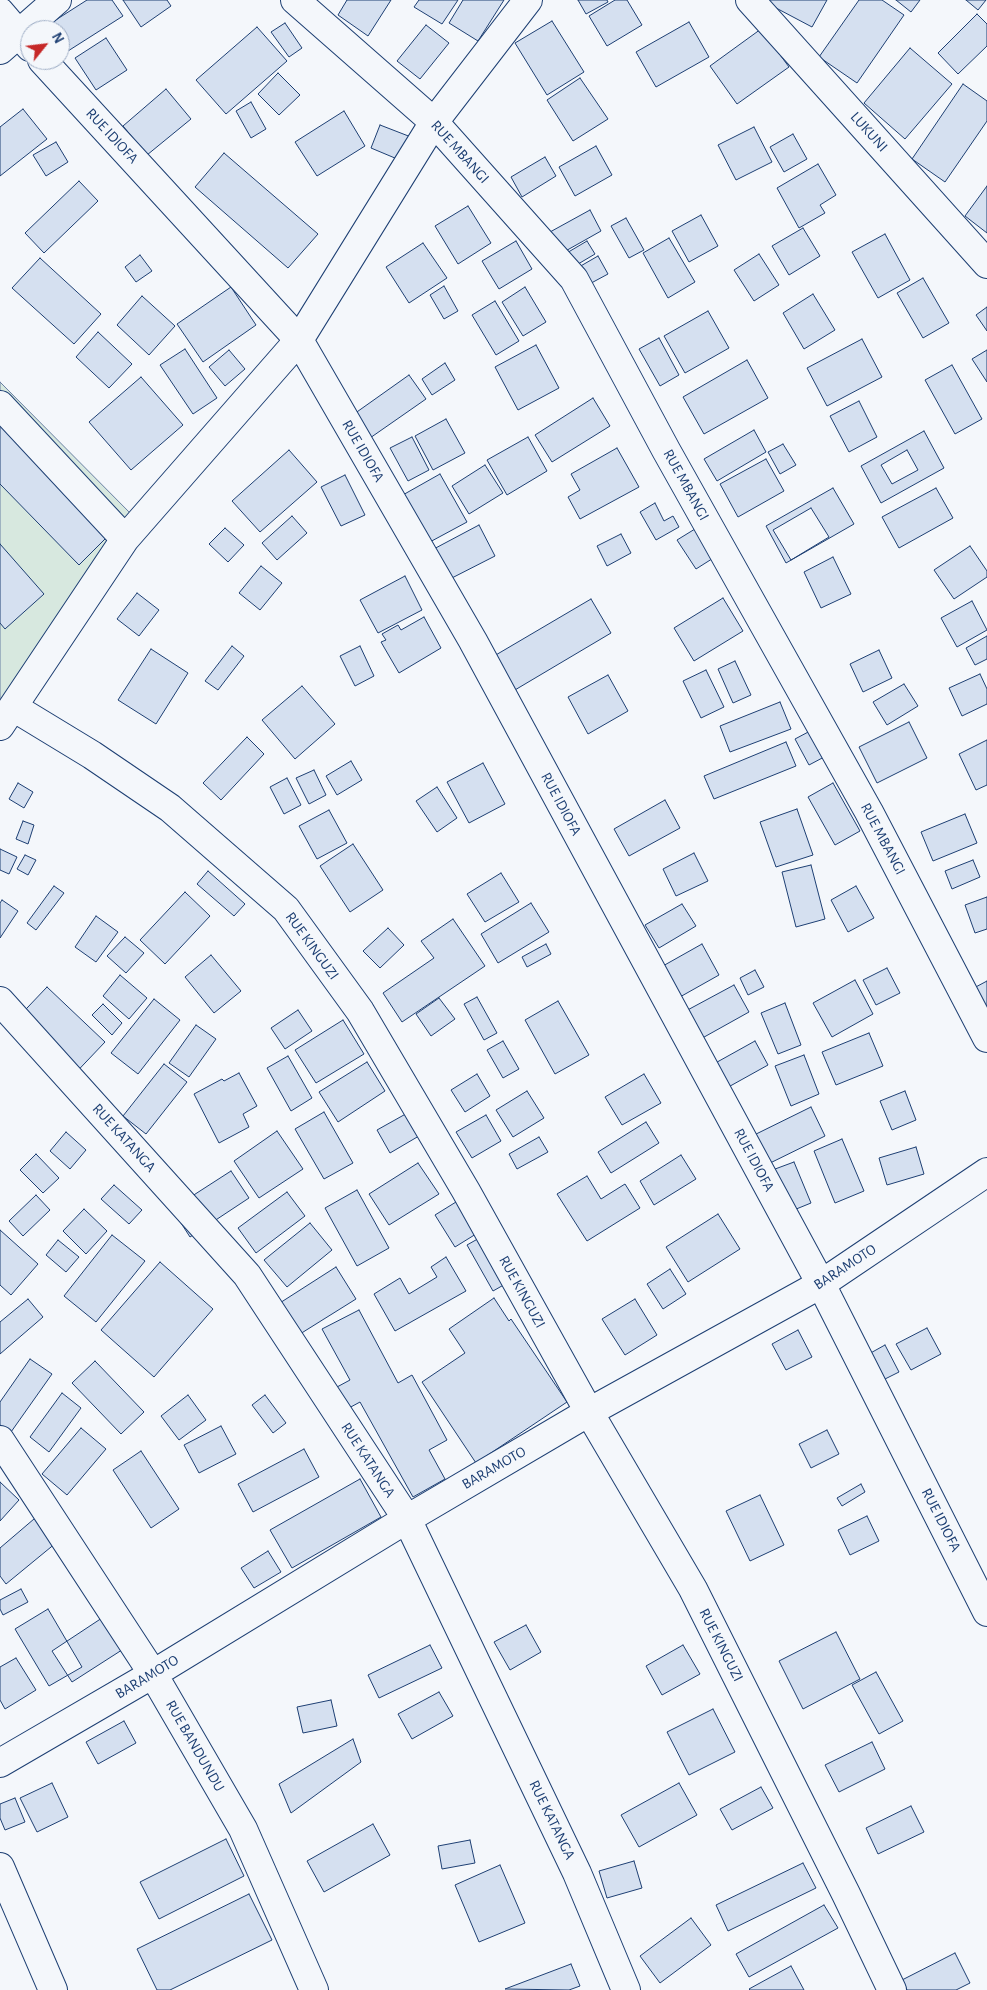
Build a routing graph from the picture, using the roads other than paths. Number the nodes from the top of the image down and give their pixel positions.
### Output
1 (58, 0) edge
2 (295, 0) edge
3 (528, 0) edge
4 (750, 0) edge
5 (0, 12) edge
6 (16, 43) edge
7 (51, 70) edge
8 (434, 122) junction
9 (987, 264) edge
10 (299, 340) junction
11 (0, 405) edge
12 (125, 539) junction
13 (7, 717) edge
14 (0, 1001) edge
15 (987, 1038) edge
16 (987, 1172) edge
17 (822, 1284) junction
18 (589, 1412) junction
19 (0, 1440) edge
20 (406, 1518) junction
21 (987, 1612) edge
22 (153, 1674) junction
23 (0, 1763) edge
24 (0, 1867) edge
25 (53, 1990) edge
26 (314, 1990) edge
27 (626, 1990) edge
28 (892, 1990) edge

1 - 6 street
2 - 8 street, RUE MBANGI
3 - 8 street
4 - 9 street, LUKUNI
5 - 6 street
7 - 10 street, RUE IDIOFA
8 - 10 street
8 - 15 street, RUE MBANGI
10 - 12 street
10 - 17 street, RUE IDIOFA
11 - 12 street
12 - 13 street
13 - 18 street, RUE KINGUZI
14 - 20 street, RUE KATANGA
16 - 17 street, BARAMOTO
17 - 18 street, BARAMOTO
17 - 21 street, RUE IDIOFA
18 - 20 street, BARAMOTO
18 - 28 street, RUE KINGUZI
19 - 22 street, RUE BANDUNDU
20 - 22 street, BARAMOTO
20 - 27 street, RUE KATANGA
22 - 23 street, BARAMOTO
22 - 26 street, RUE BANDUNDU
24 - 25 street

